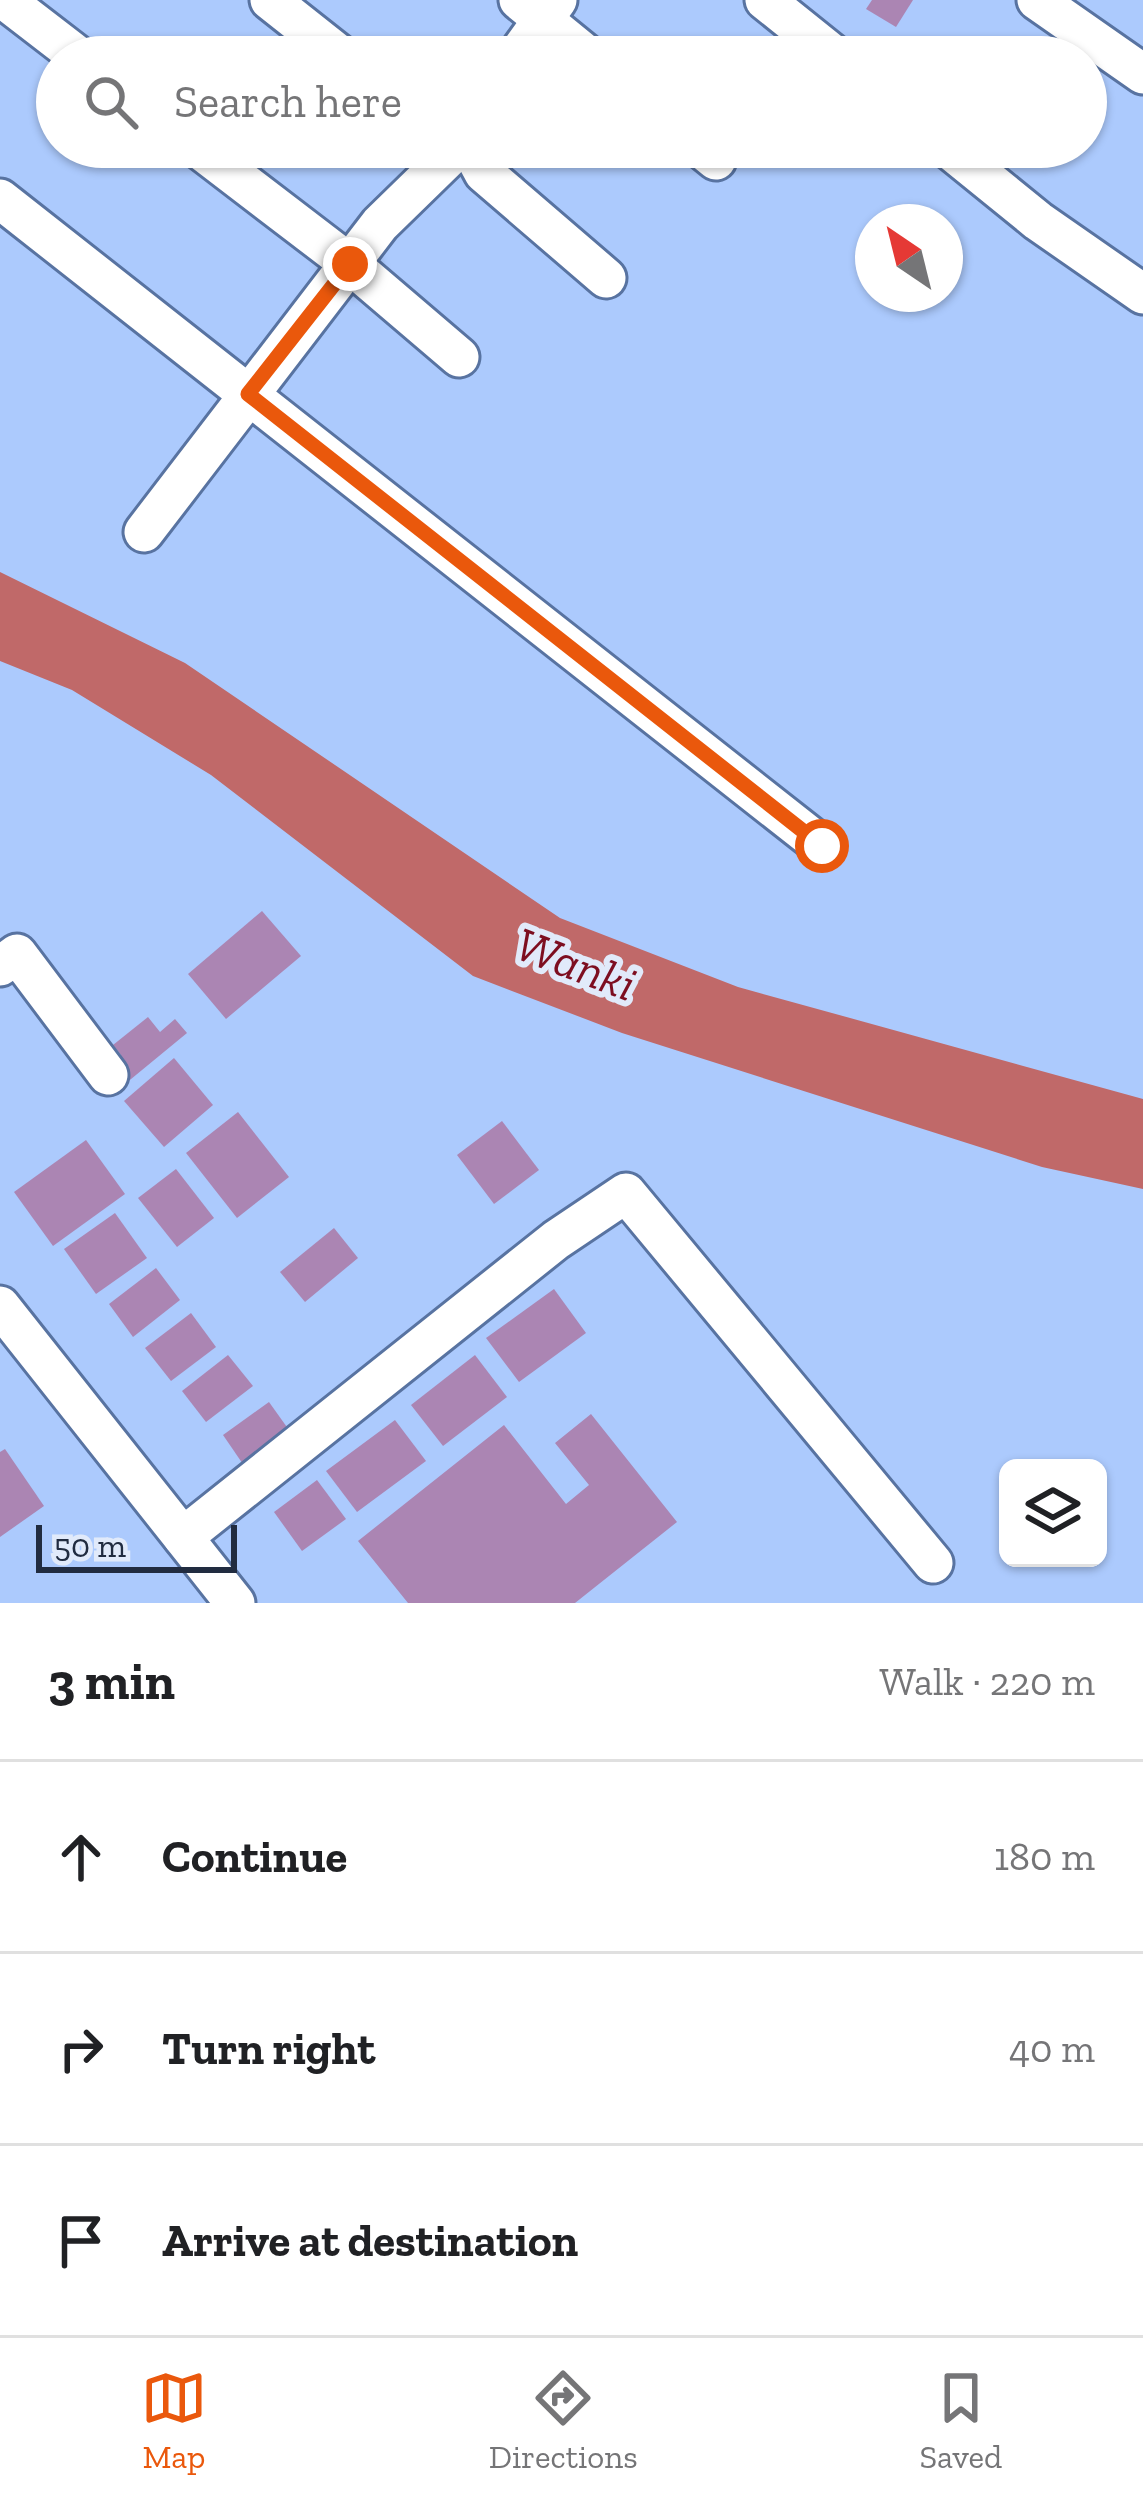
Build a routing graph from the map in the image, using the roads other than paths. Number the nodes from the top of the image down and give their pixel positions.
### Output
1 (5, 0) edge
2 (270, 0) edge
3 (765, 0) edge
4 (1037, 0) edge
5 (540, 6) edge
6 (52, 36) edge
7 (315, 36) edge
8 (526, 36) edge
9 (569, 36) edge
10 (810, 36) edge
11 (1089, 36) edge
12 (1107, 49) edge
13 (1143, 74) edge
14 (224, 168) edge
15 (437, 168) edge
16 (481, 168) edge
17 (973, 168) edge
18 (0, 199) edge
19 (350, 264) junction
20 (606, 278) dead end
21 (1143, 294) edge
22 (459, 357) dead end
23 (248, 394) junction
24 (144, 532) dead end
25 (822, 846) dead end
26 (0, 966) edge
27 (108, 1075) dead end
28 (0, 1306) edge
29 (183, 1537) junction
30 (932, 1563) dead end
31 (232, 1602) edge

1 - 6 street
2 - 7 street
3 - 10 street
4 - 11 street
5 - 8 street
5 - 9 street
12 - 13 street
14 - 19 street
15 - 19 street
16 - 20 street
17 - 21 street
18 - 23 street
19 - 22 street
19 - 23 street
23 - 24 street
23 - 25 street
26 - 27 street
28 - 29 street
29 - 30 street
29 - 31 street

